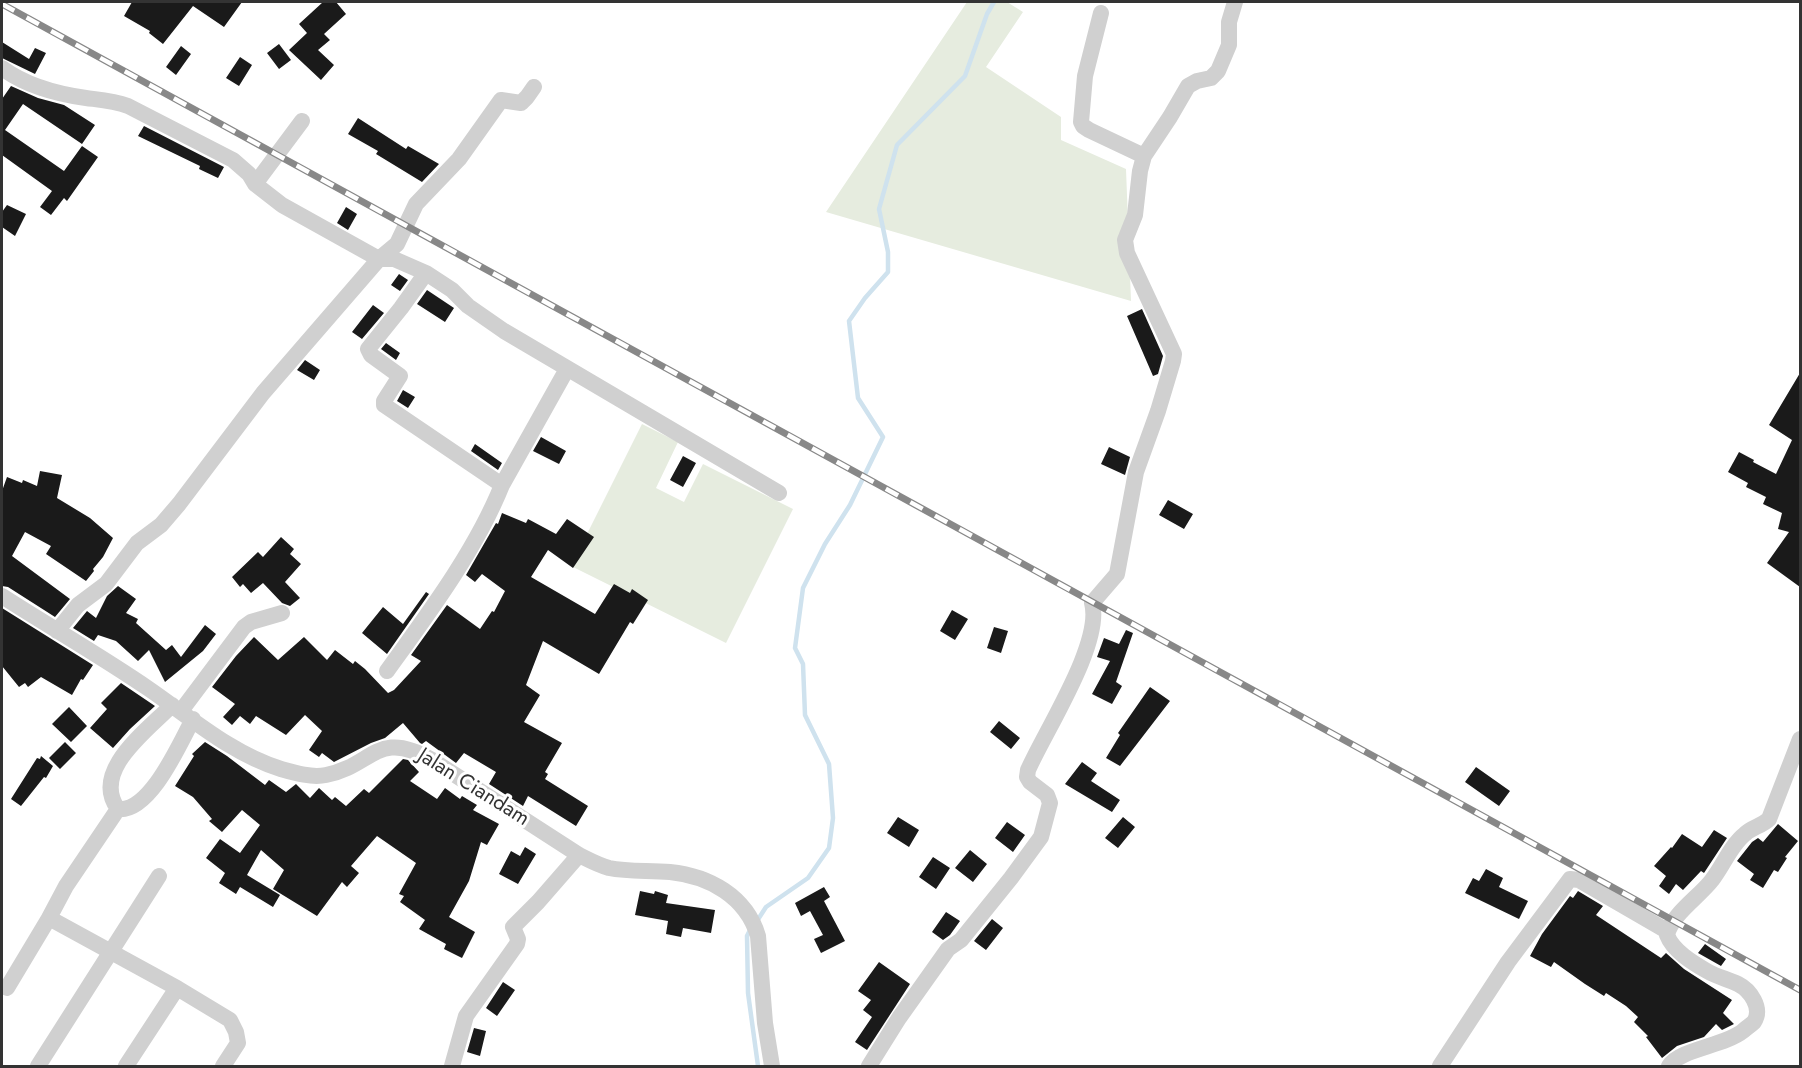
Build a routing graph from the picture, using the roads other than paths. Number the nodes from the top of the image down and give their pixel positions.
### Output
1 (1235, 2) edge
2 (1101, 13) dead end
3 (2, 68) edge
4 (534, 87) dead end
5 (302, 121) dead end
6 (1144, 156) junction
7 (255, 184) junction
8 (379, 259) junction
9 (426, 273) junction
10 (567, 369) junction
11 (502, 485) junction
12 (779, 493) dead end
13 (2, 596) edge
14 (282, 614) dead end
15 (57, 631) junction
16 (387, 671) dead end
17 (182, 712) junction
18 (1800, 739) edge
19 (118, 809) junction
20 (579, 855) junction
21 (159, 876) dead end
22 (50, 918) junction
23 (1667, 931) junction
24 (110, 953) junction
25 (7, 988) dead end
26 (177, 988) junction
27 (38, 1066) edge
28 (126, 1066) edge
29 (223, 1066) edge
30 (452, 1066) edge
31 (772, 1066) edge
32 (869, 1066) edge
33 (1440, 1066) edge
34 (1669, 1066) edge

1 - 6 street
2 - 6 street
3 - 7 street
4 - 8 street
5 - 7 street
6 - 32 street
7 - 8 street
8 - 9 street
8 - 15 street
9 - 10 street
9 - 11 street
10 - 11 street
10 - 12 street
11 - 16 street
13 - 15 street, Jalan Ciandam
14 - 17 street
15 - 17 street, Jalan Ciandam
17 - 19 street
17 - 19 street
17 - 20 street, Jalan Ciandam
18 - 23 street
19 - 22 street
20 - 30 street
20 - 31 street, Jalan Ciandam
21 - 24 street
22 - 24 street
22 - 25 street
23 - 33 street
23 - 34 street
24 - 26 street
24 - 27 street
26 - 28 street
26 - 29 street

